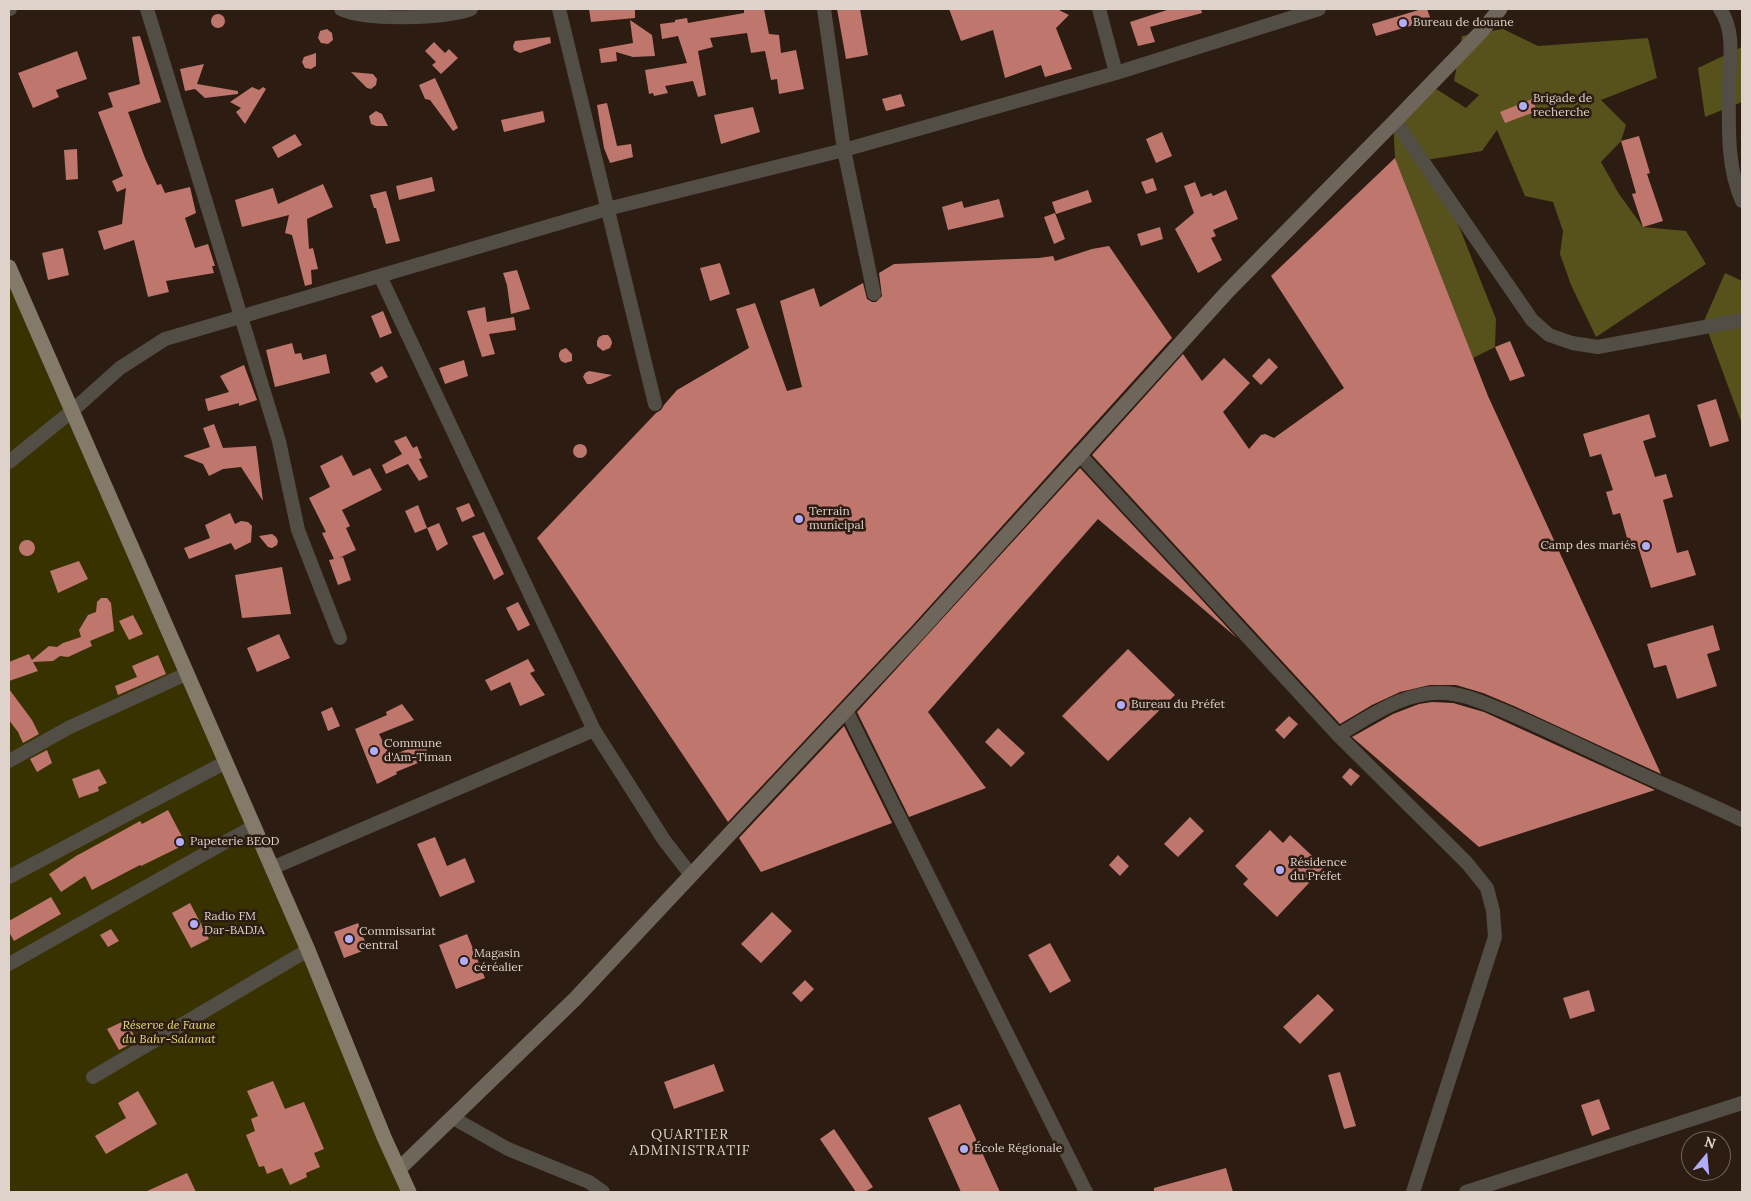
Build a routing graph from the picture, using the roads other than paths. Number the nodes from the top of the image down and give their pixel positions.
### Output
1 (146, 9) edge
2 (340, 9) edge
3 (471, 9) edge
4 (559, 9) edge
5 (824, 9) edge
6 (1099, 9) edge
7 (1319, 9) edge
8 (1500, 9) edge
9 (1720, 9) edge
10 (1116, 73) junction
11 (1395, 121) junction
12 (844, 150) junction
13 (1742, 201) edge
14 (607, 209) junction
15 (9, 267) edge
16 (380, 276) junction
17 (874, 294) dead end
18 (241, 317) junction
19 (1742, 320) edge
20 (654, 404) dead end
21 (72, 411) junction
22 (1080, 454) junction
23 (9, 462) edge
24 (340, 638) dead end
25 (186, 674) junction
26 (846, 710) junction
27 (594, 730) junction
28 (1338, 735) junction
29 (9, 761) edge
30 (226, 762) junction
31 (1742, 820) edge
32 (254, 826) junction
33 (272, 868) junction
34 (691, 875) junction
35 (9, 877) edge
36 (308, 950) junction
37 (9, 964) edge
38 (93, 1077) dead end
39 (1742, 1103) edge
40 (453, 1118) junction
41 (399, 1169) junction
42 (408, 1192) edge
43 (603, 1192) edge
44 (1086, 1192) edge
45 (1413, 1192) edge
46 (1466, 1192) edge

1 - 18 street
2 - 3 street
4 - 14 street
5 - 12 street
6 - 10 street
7 - 10 street
8 - 11 main road
9 - 13 street
10 - 12 street
11 - 19 street
11 - 22 main road
12 - 14 street
12 - 17 street
14 - 16 street
14 - 20 street
15 - 21 main road
16 - 18 street
16 - 27 street
18 - 21 street
18 - 24 street
21 - 23 street
21 - 25 main road
22 - 26 main road
22 - 28 street
25 - 29 street
25 - 30 main road
26 - 34 main road
26 - 44 street
27 - 33 street
27 - 34 street
28 - 31 street
28 - 45 street
30 - 32 main road
30 - 35 street
32 - 33 main road
32 - 37 street
33 - 36 main road
34 - 40 main road
36 - 38 street
36 - 41 main road
39 - 46 street
40 - 41 main road
40 - 43 street
41 - 42 main road

